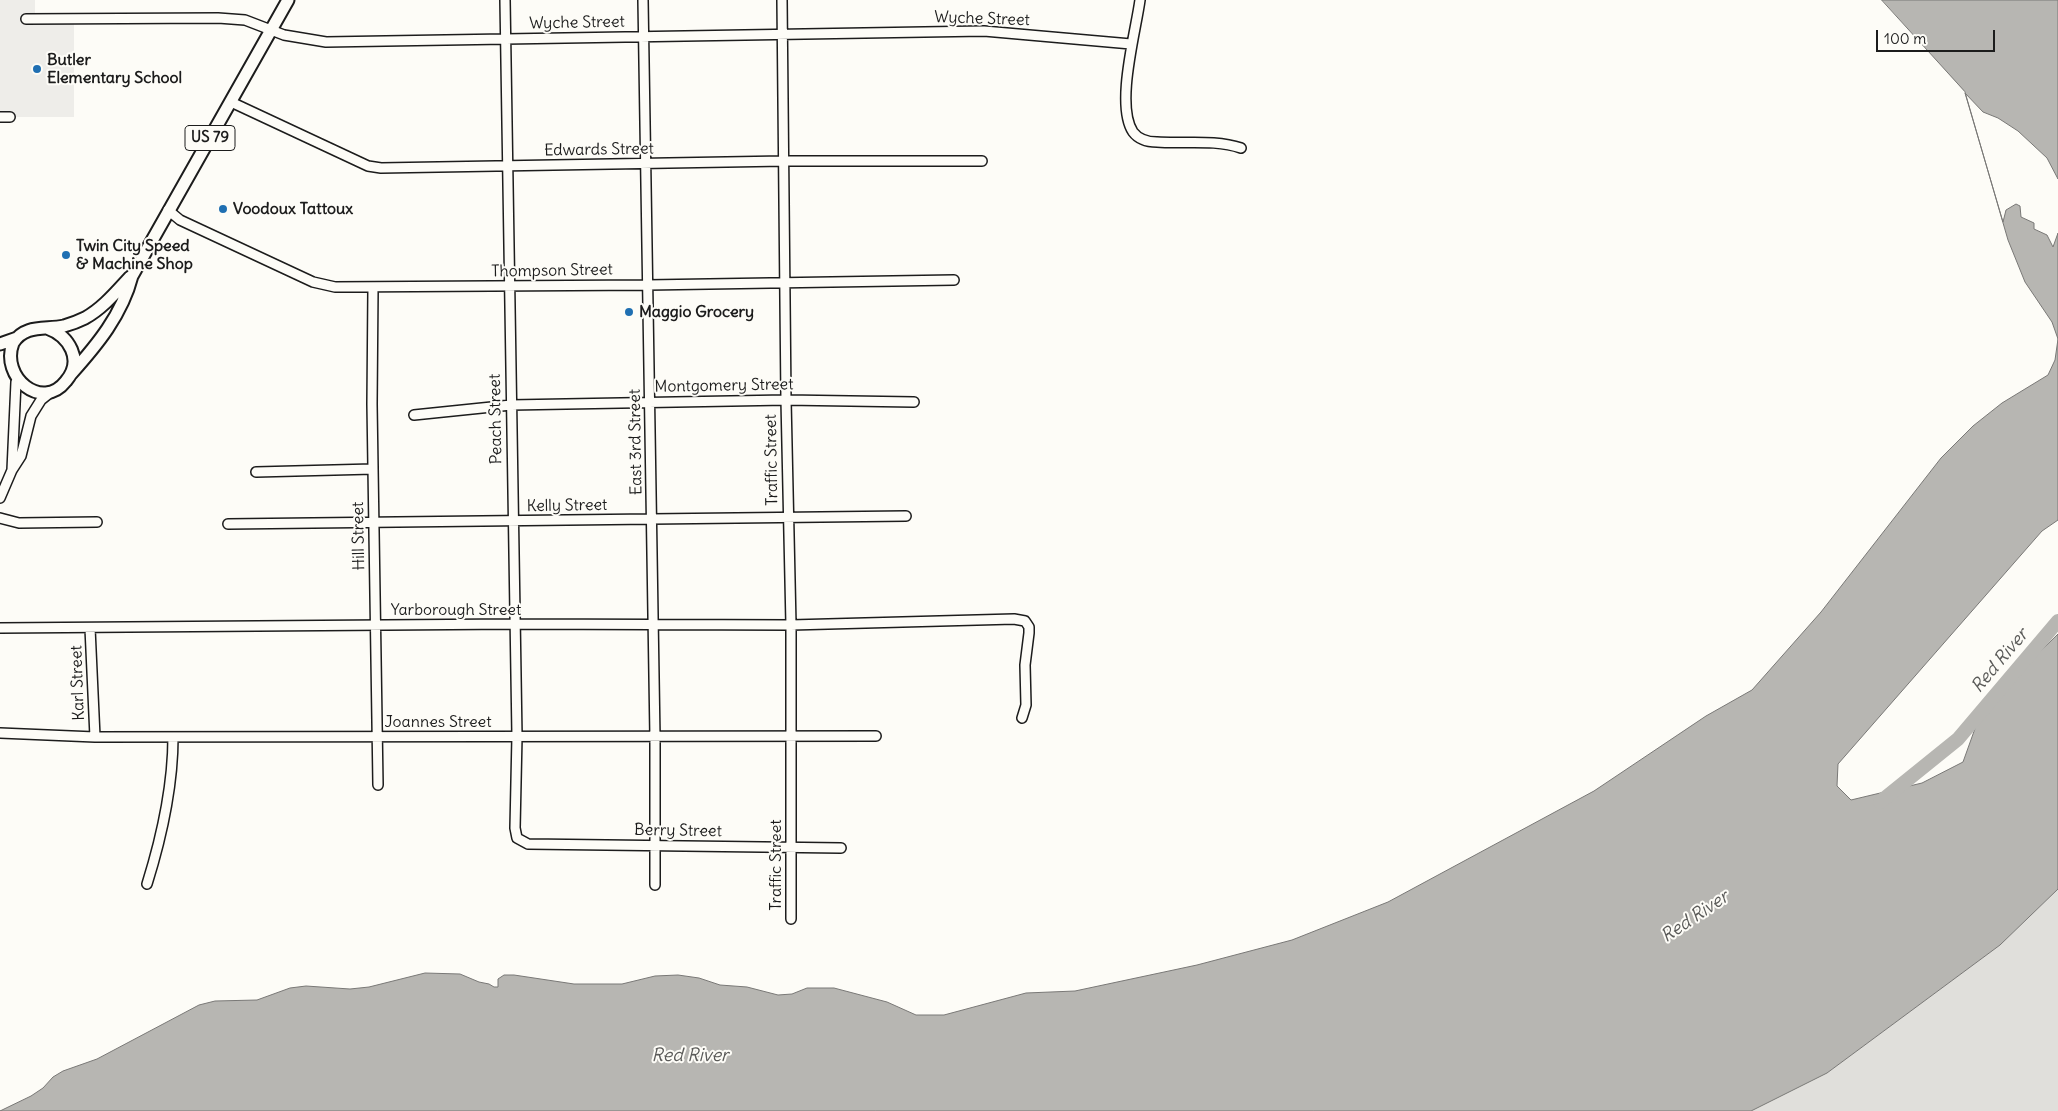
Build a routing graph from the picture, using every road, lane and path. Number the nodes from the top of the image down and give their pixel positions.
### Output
1 (288, 0) edge
2 (505, 0) edge
3 (643, 0) edge
4 (782, 0) edge
5 (1140, 0) edge
6 (26, 19) dead end
7 (271, 30) junction
8 (783, 35) junction
9 (644, 37) junction
10 (506, 39) junction
11 (1131, 44) junction
12 (231, 102) junction
13 (0, 117) edge
14 (10, 117) dead end
15 (1241, 148) dead end
16 (982, 161) dead end
17 (784, 162) junction
18 (646, 164) junction
19 (507, 167) junction
20 (168, 210) junction
21 (132, 276) junction
22 (954, 280) dead end
23 (786, 282) junction
24 (648, 285) junction
25 (510, 287) junction
26 (373, 288) junction
27 (47, 328) junction
28 (16, 338) junction
29 (0, 344) edge
30 (0, 374) edge
31 (71, 374) junction
32 (14, 380) junction
33 (51, 392) junction
34 (786, 400) junction
35 (650, 402) junction
36 (914, 402) dead end
37 (511, 405) junction
38 (414, 415) dead end
39 (373, 469) junction
40 (12, 470) junction
41 (256, 472) dead end
42 (0, 498) edge
43 (906, 516) dead end
44 (0, 518) edge
45 (788, 518) junction
46 (652, 520) junction
47 (513, 521) junction
48 (97, 522) dead end
49 (374, 523) junction
50 (228, 524) dead end
51 (514, 624) junction
52 (653, 624) junction
53 (376, 625) junction
54 (791, 625) junction
55 (0, 628) edge
56 (90, 628) junction
57 (1022, 718) dead end
58 (0, 733) edge
59 (516, 736) junction
60 (791, 736) junction
61 (876, 736) dead end
62 (95, 737) junction
63 (173, 737) junction
64 (378, 737) junction
65 (655, 737) junction
66 (378, 785) dead end
67 (517, 838) joint
68 (655, 846) junction
69 (792, 848) junction
70 (841, 848) dead end
71 (148, 884) dead end
72 (654, 884) dead end
73 (791, 920) dead end

1 - 7 main road, US 79
2 - 10 street, Peach Street
3 - 9 street, East 3rd Street
4 - 8 street, Traffic Street
5 - 11 street
6 - 7 street, Wyche Street
7 - 10 street, Wyche Street
7 - 12 main road, US 79
8 - 9 street, Wyche Street
8 - 11 street, Wyche Street
8 - 17 street, Traffic Street
9 - 10 street, Wyche Street
9 - 18 street, East 3rd Street
10 - 19 street, Peach Street
11 - 15 street
12 - 19 street, Edwards Street
12 - 20 main road, US 79
13 - 14 street
16 - 17 street, Edwards Street
17 - 18 street, Edwards Street
17 - 23 street, Traffic Street
18 - 19 street, Edwards Street
18 - 24 street, East 3rd Street
19 - 25 street, Peach Street
20 - 21 main road, US 79
20 - 26 street, Thompson Street
21 - 27 main road, US 79
21 - 31 main road, US 79
22 - 23 street, Thompson Street
23 - 24 street, Thompson Street
23 - 34 street, Traffic Street
24 - 25 street, Thompson Street
24 - 35 street, East 3rd Street
25 - 26 street, Thompson Street
25 - 37 street, Peach Street
26 - 39 street, Hill Street
27 - 28 main road, US 79
27 - 31 main road
28 - 29 main road, US 79
28 - 32 main road
30 - 32 main road
31 - 33 main road, US 79
32 - 33 main road
32 - 40 street
33 - 40 street
34 - 35 street, Montgomery Street
34 - 36 street, Montgomery Street
34 - 45 street, Traffic Street
35 - 37 street, Montgomery Street
35 - 46 street, East 3rd Street
37 - 38 street, Montgomery Street
37 - 47 street, Peach Street
39 - 41 street
39 - 49 street, Hill Street
40 - 42 street
43 - 45 street, Kelly Street
44 - 48 street
45 - 46 street, Kelly Street
45 - 54 street, Traffic Street
46 - 47 street, Kelly Street
46 - 52 street, East 3rd Street
47 - 49 street, Kelly Street
47 - 51 street, Peach Street
49 - 50 street, Kelly Street
49 - 53 street, Hill Street
51 - 52 street, Yarborough Street
51 - 53 street, Yarborough Street
51 - 59 street, Peach Street
52 - 54 street, Yarborough Street
52 - 65 street, East 3rd Street
53 - 56 street, Yarborough Street
53 - 64 street, Hill Street
54 - 57 street, Yarborough Street
54 - 60 street, Traffic Street
55 - 56 street, Yarborough Street
56 - 62 street, Karl Street
58 - 62 street, Joannes Street
59 - 64 street, Joannes Street
59 - 65 street, Joannes Street
59 - 67 street, Peach Street
60 - 61 street, Joannes Street
60 - 65 street, Joannes Street
60 - 69 street, Traffic Street
62 - 63 street, Joannes Street
63 - 64 street, Joannes Street
63 - 71 street
64 - 66 street, Hill Street
65 - 68 street, East 3rd Street
67 - 68 street, Berry Street
68 - 69 street, Berry Street
68 - 72 street, East 3rd Street
69 - 70 street, Berry Street
69 - 73 street, Traffic Street

